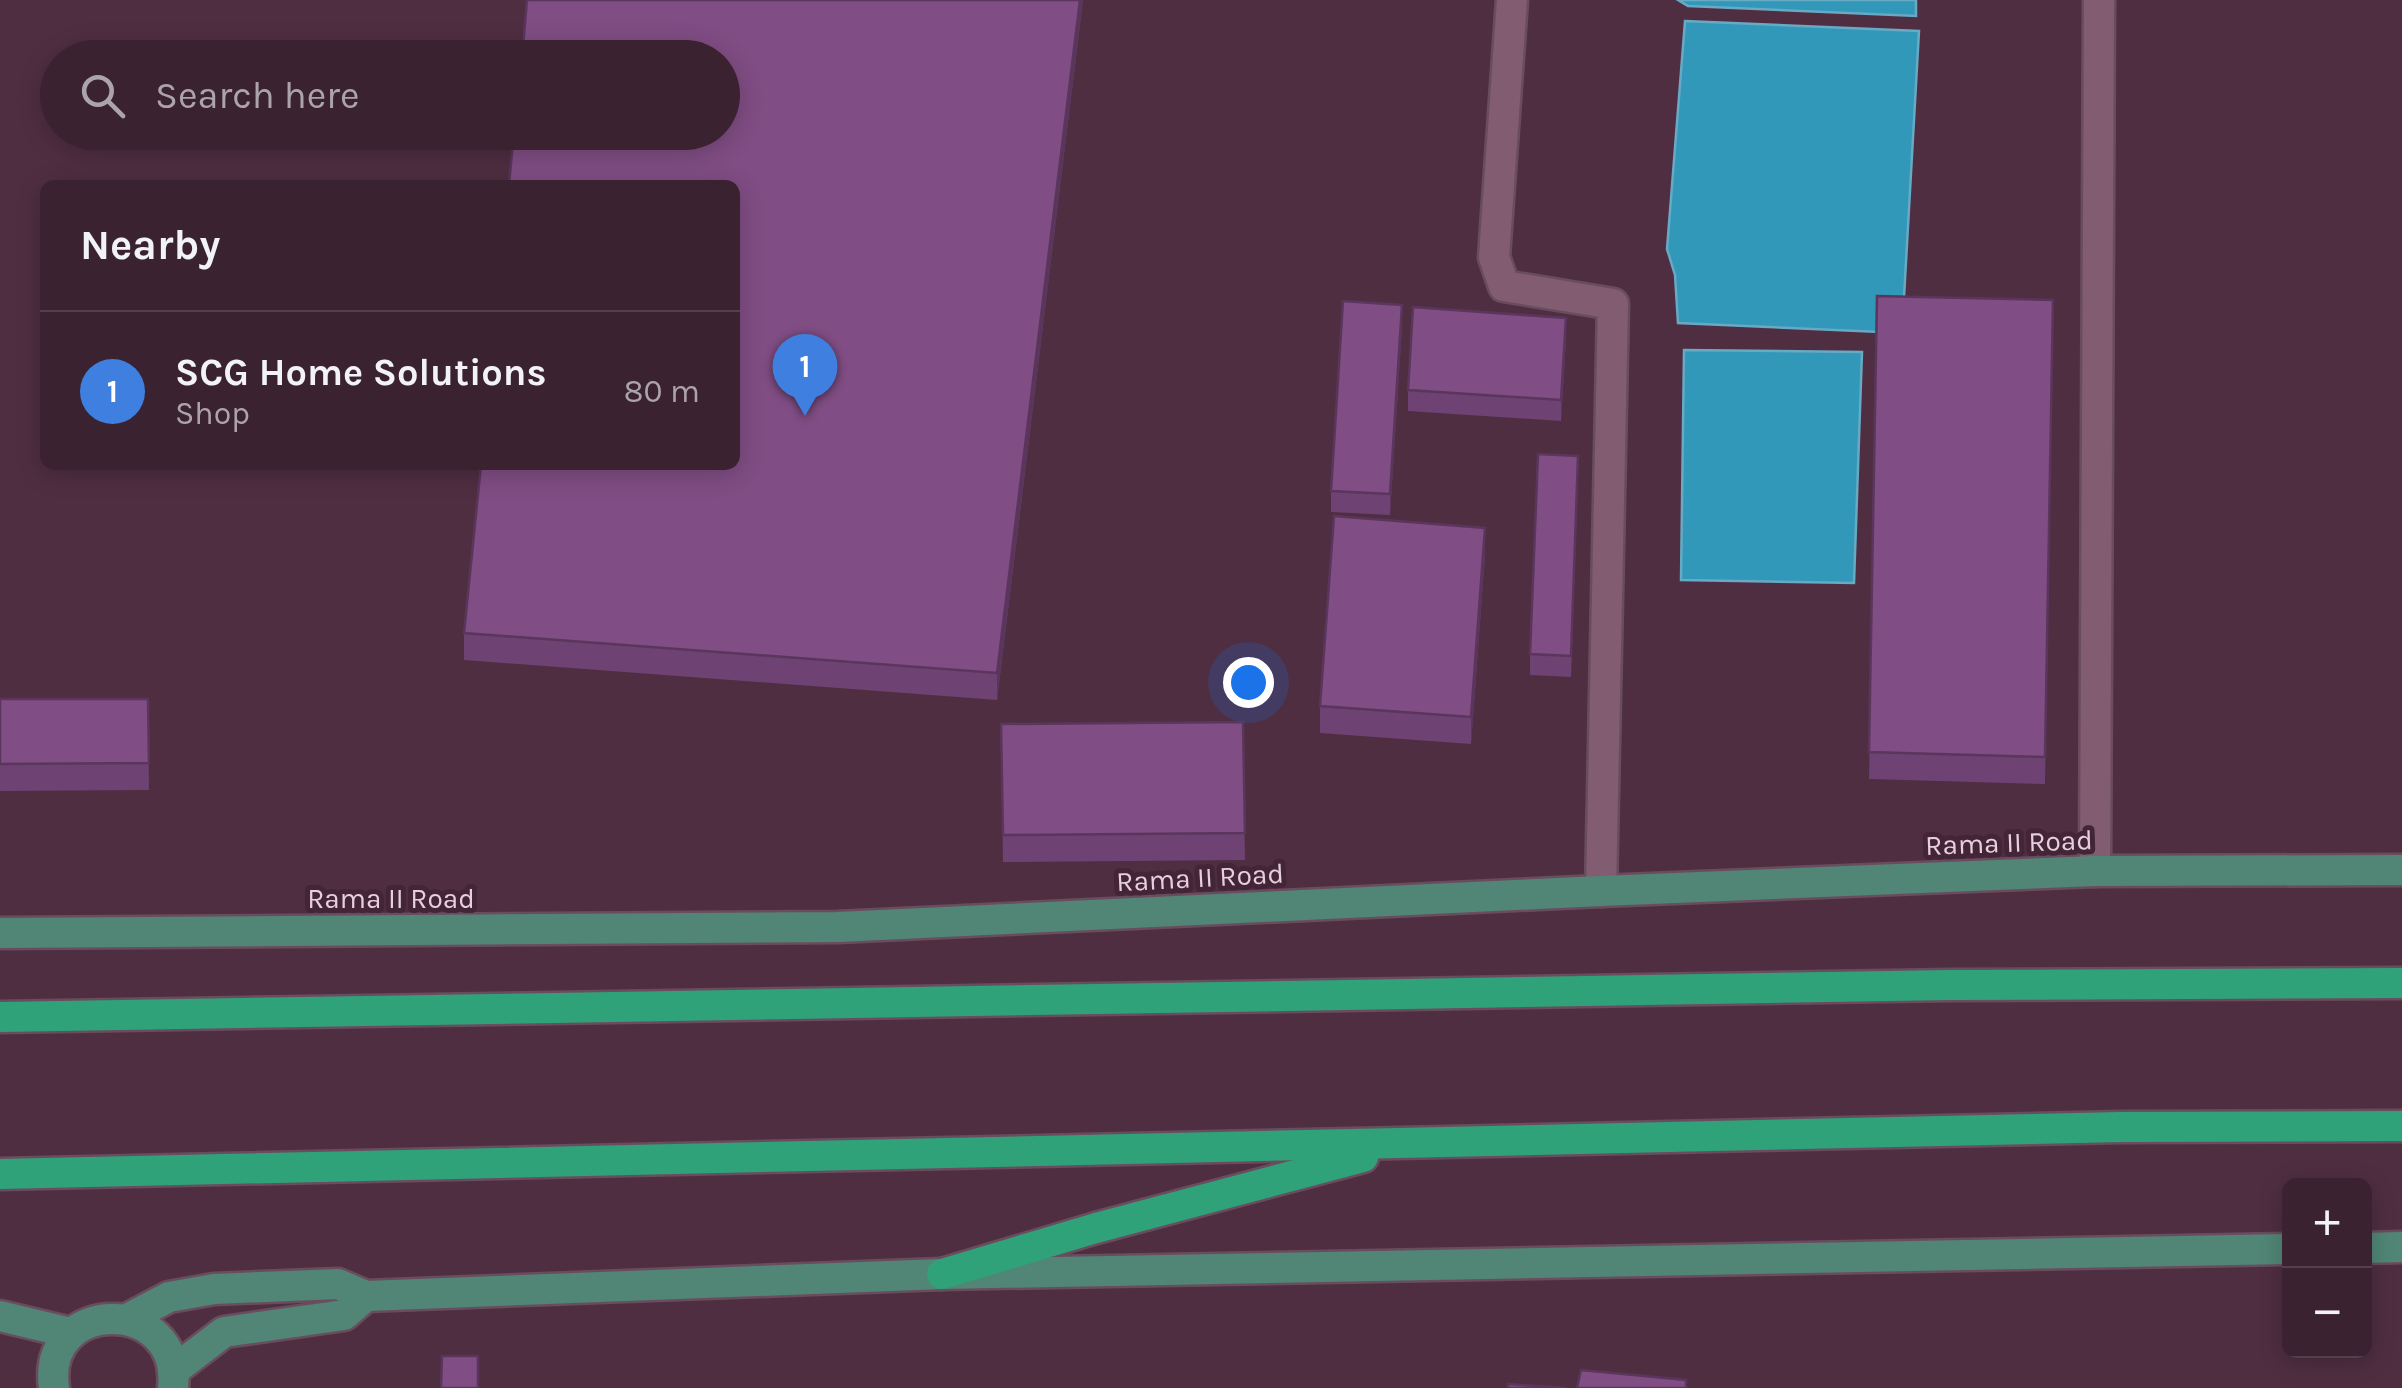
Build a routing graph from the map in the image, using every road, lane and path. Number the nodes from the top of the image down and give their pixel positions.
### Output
1 (1512, 0) edge
2 (2099, 0) edge
3 (2402, 870) edge
4 (2094, 871) junction
5 (1601, 891) junction
6 (0, 933) edge
7 (2402, 983) edge
8 (0, 1018) edge
9 (2402, 1126) edge
10 (1410, 1145) junction
11 (0, 1174) edge
12 (2372, 1248) edge
13 (2402, 1248) edge
14 (2282, 1249) edge
15 (942, 1274) junction
16 (366, 1296) junction
17 (0, 1316) edge
18 (127, 1319) junction
19 (72, 1333) junction
20 (173, 1380) edge
21 (54, 1388) edge

1 - 5 street
2 - 4 street
3 - 4 main road, Rama II Road
4 - 5 main road, Rama II Road
5 - 6 main road, Rama II Road
7 - 8 highway
9 - 10 highway
10 - 11 highway
10 - 15 highway
12 - 13 main road
14 - 15 main road
15 - 16 main road
16 - 18 main road
16 - 20 main road
17 - 19 main road
18 - 19 main road
18 - 20 main road
19 - 21 main road

